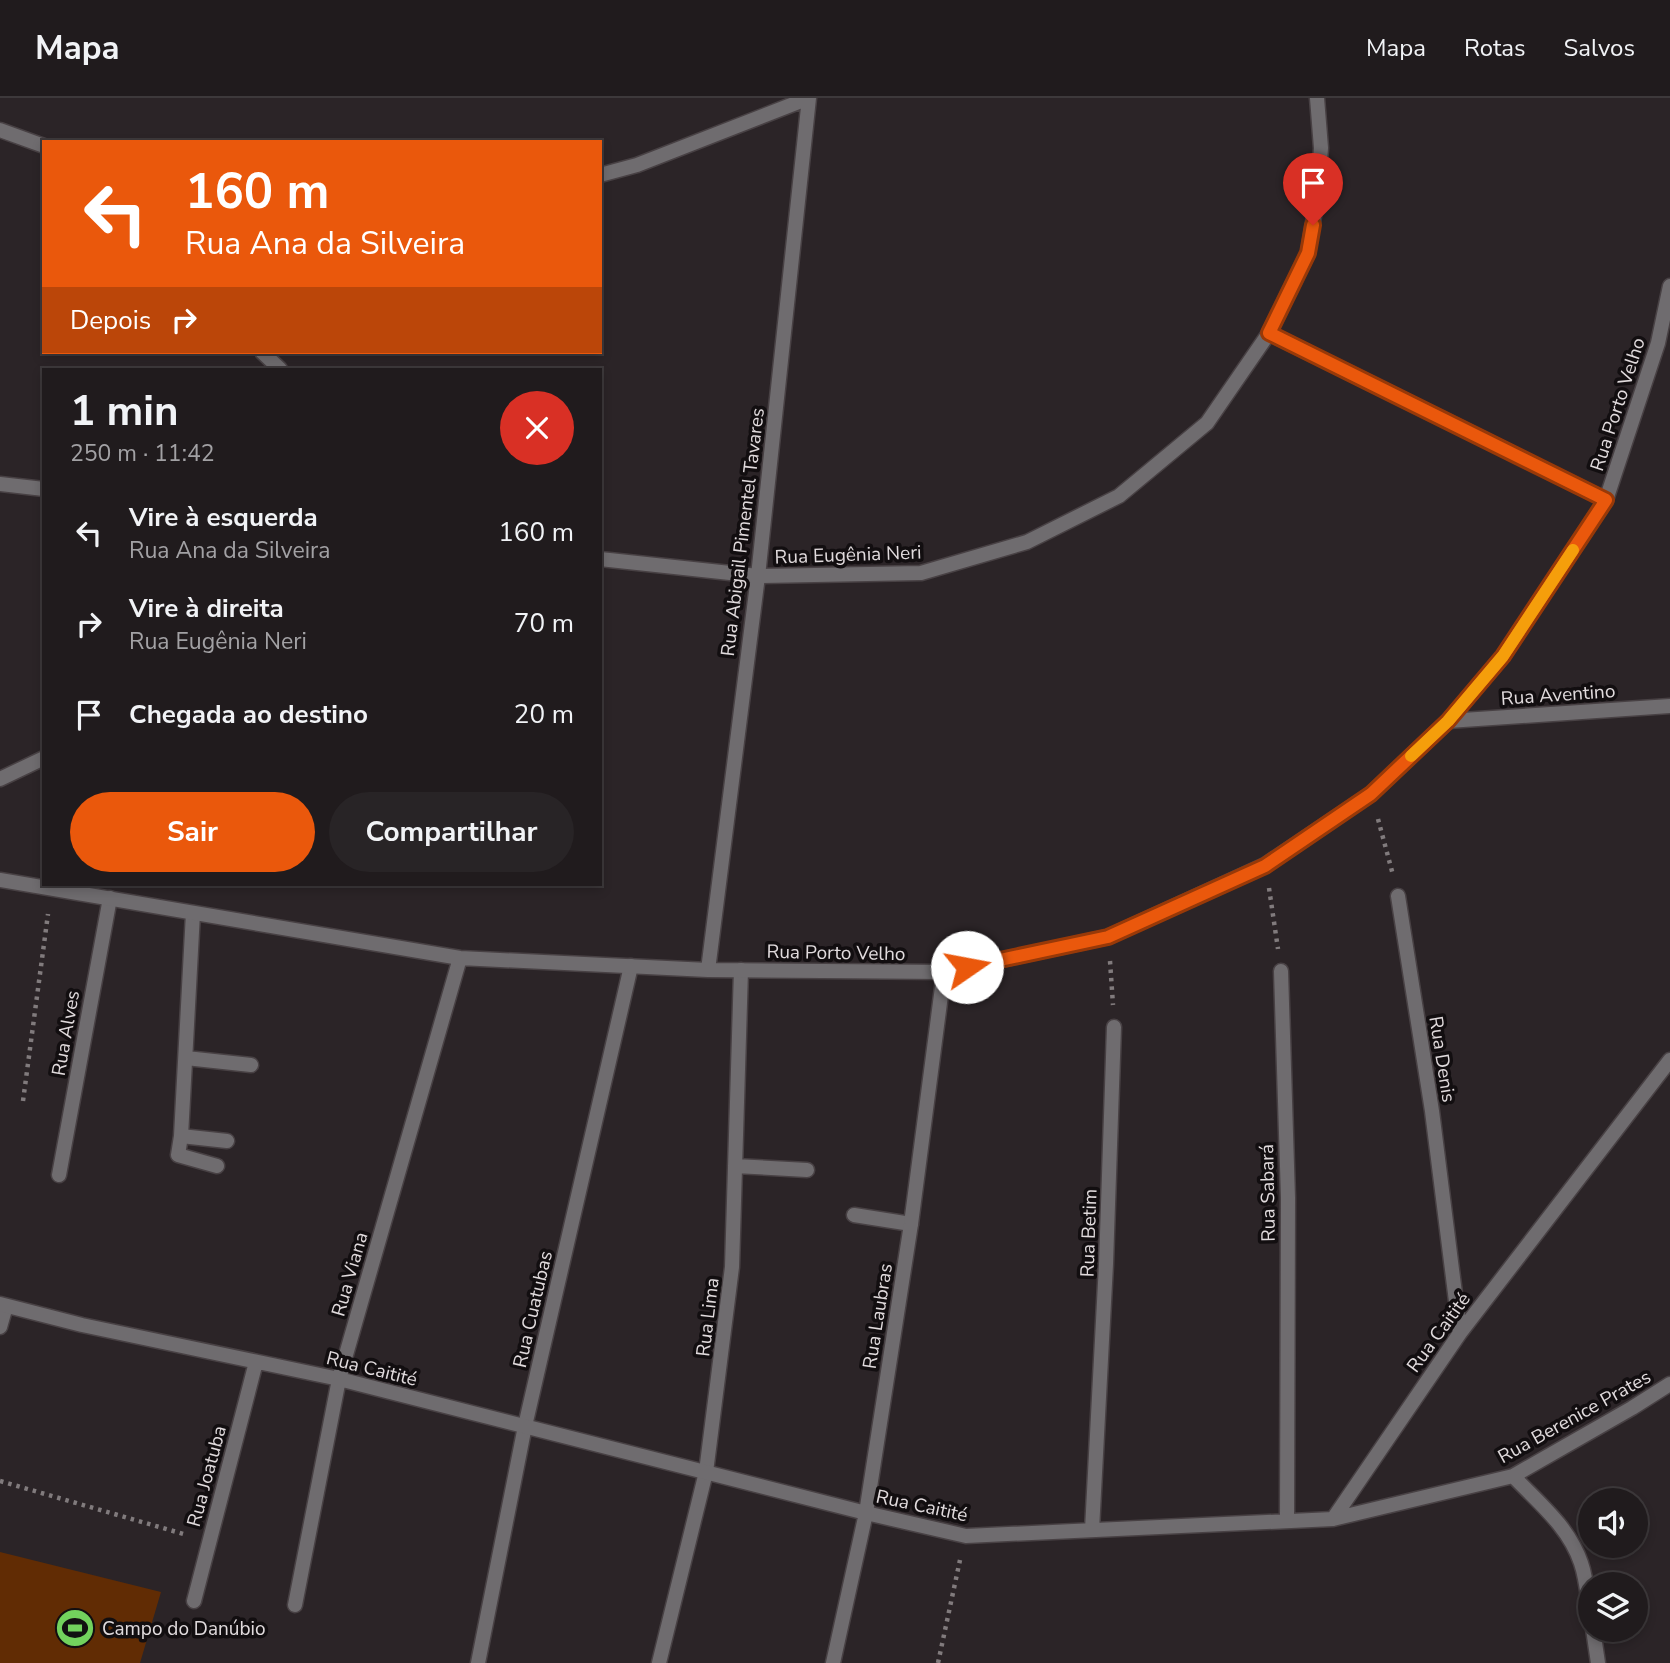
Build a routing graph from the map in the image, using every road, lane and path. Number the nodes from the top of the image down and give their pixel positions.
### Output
1 (809, 98) edge
2 (1317, 98) edge
3 (0, 130) edge
4 (42, 145) edge
5 (602, 174) edge
6 (1670, 286) edge
7 (1269, 333) junction
8 (264, 354) edge
9 (279, 368) edge
10 (0, 484) edge
11 (42, 489) edge
12 (1606, 500) junction
13 (602, 559) edge
14 (758, 576) junction
15 (1670, 706) edge
16 (1448, 721) junction
17 (42, 759) edge
18 (0, 779) edge
19 (1371, 794) junction
20 (1265, 866) junction
21 (0, 880) edge
22 (52, 889) junction
23 (1398, 896) joint
24 (110, 898) junction
25 (193, 913) junction
26 (1108, 937) junction
27 (460, 958) junction
28 (631, 966) junction
29 (708, 970) junction
30 (741, 970) junction
31 (1281, 971) joint
32 (943, 972) junction
33 (1114, 1027) joint
34 (186, 1058) junction
35 (1670, 1060) edge
36 (251, 1065) dead end
37 (23, 1101) dead end
38 (181, 1136) junction
39 (226, 1141) dead end
40 (217, 1166) dead end
41 (735, 1166) junction
42 (807, 1170) dead end
43 (58, 1175) dead end
44 (854, 1215) dead end
45 (911, 1224) junction
46 (3, 1305) edge
47 (0, 1327) edge
48 (1460, 1333) junction
49 (256, 1362) junction
50 (339, 1379) junction
51 (1670, 1384) edge
52 (525, 1426) junction
53 (706, 1472) junction
54 (1513, 1476) junction
55 (0, 1481) edge
56 (866, 1513) junction
57 (1333, 1519) junction
58 (1287, 1521) junction
59 (1092, 1530) junction
60 (966, 1535) junction
61 (208, 1541) junction
62 (1583, 1572) edge
63 (194, 1601) dead end
64 (295, 1605) dead end
65 (1594, 1642) edge
66 (478, 1663) edge
67 (659, 1663) edge
68 (833, 1663) edge
69 (938, 1663) edge
70 (1598, 1663) edge

1 - 5 street
1 - 14 street, Rua Abigail Pimentel Tavares
2 - 7 street, Rua Eugênia Neri
3 - 4 street
6 - 12 street, Rua Porto Velho
7 - 12 street
7 - 14 street, Rua Eugênia Neri
8 - 9 street
10 - 11 street
12 - 16 street, Rua Porto Velho
13 - 14 street, Rua Eugênia Neri
14 - 29 street, Rua Abigail Pimentel Tavares
15 - 16 street, Rua Aventino
16 - 19 street, Rua Porto Velho
17 - 18 street
19 - 20 street, Rua Porto Velho
19 - 23 path
20 - 26 street, Rua Porto Velho
20 - 31 path
21 - 22 street, Rua Porto Velho
22 - 24 street, Rua Porto Velho
22 - 37 path
23 - 48 street, Rua Denis
24 - 25 street, Rua Porto Velho
24 - 43 street, Rua Alves
25 - 27 street, Rua Porto Velho
25 - 34 street
26 - 32 street, Rua Porto Velho
26 - 33 path
27 - 28 street, Rua Porto Velho
27 - 50 street, Rua Viana
28 - 29 street, Rua Porto Velho
28 - 52 street, Rua Cuatubas
29 - 30 street, Rua Porto Velho
30 - 32 street, Rua Porto Velho
30 - 41 street, Rua Lima
31 - 58 street, Rua Sabará
32 - 45 street, Rua Laubras
33 - 59 street, Rua Betim
34 - 36 street
34 - 38 street
35 - 48 street, Rua Caitité
38 - 39 street
38 - 40 street
41 - 42 street
41 - 53 street, Rua Lima
44 - 45 street
45 - 56 street, Rua Laubras
46 - 47 street
46 - 49 street, Rua Caitité
48 - 57 street, Rua Caitité
49 - 50 street, Rua Caitité
49 - 61 street, Rua Joatuba
50 - 52 street, Rua Caitité
50 - 64 street, Rua Viana
51 - 54 street, Rua Berenice Prates
52 - 53 street, Rua Caitité
52 - 66 street, Rua Cuatubas
53 - 56 street, Rua Caitité
53 - 67 street, Rua Lima
54 - 57 street, Rua Berenice Prates
54 - 62 street
55 - 61 path
56 - 60 street, Rua Caitité
56 - 68 street, Rua Laubras
57 - 58 street, Rua Caitité
58 - 59 street, Rua Caitité
59 - 60 street, Rua Caitité
60 - 69 path
61 - 63 street, Rua Joatuba
65 - 70 street

